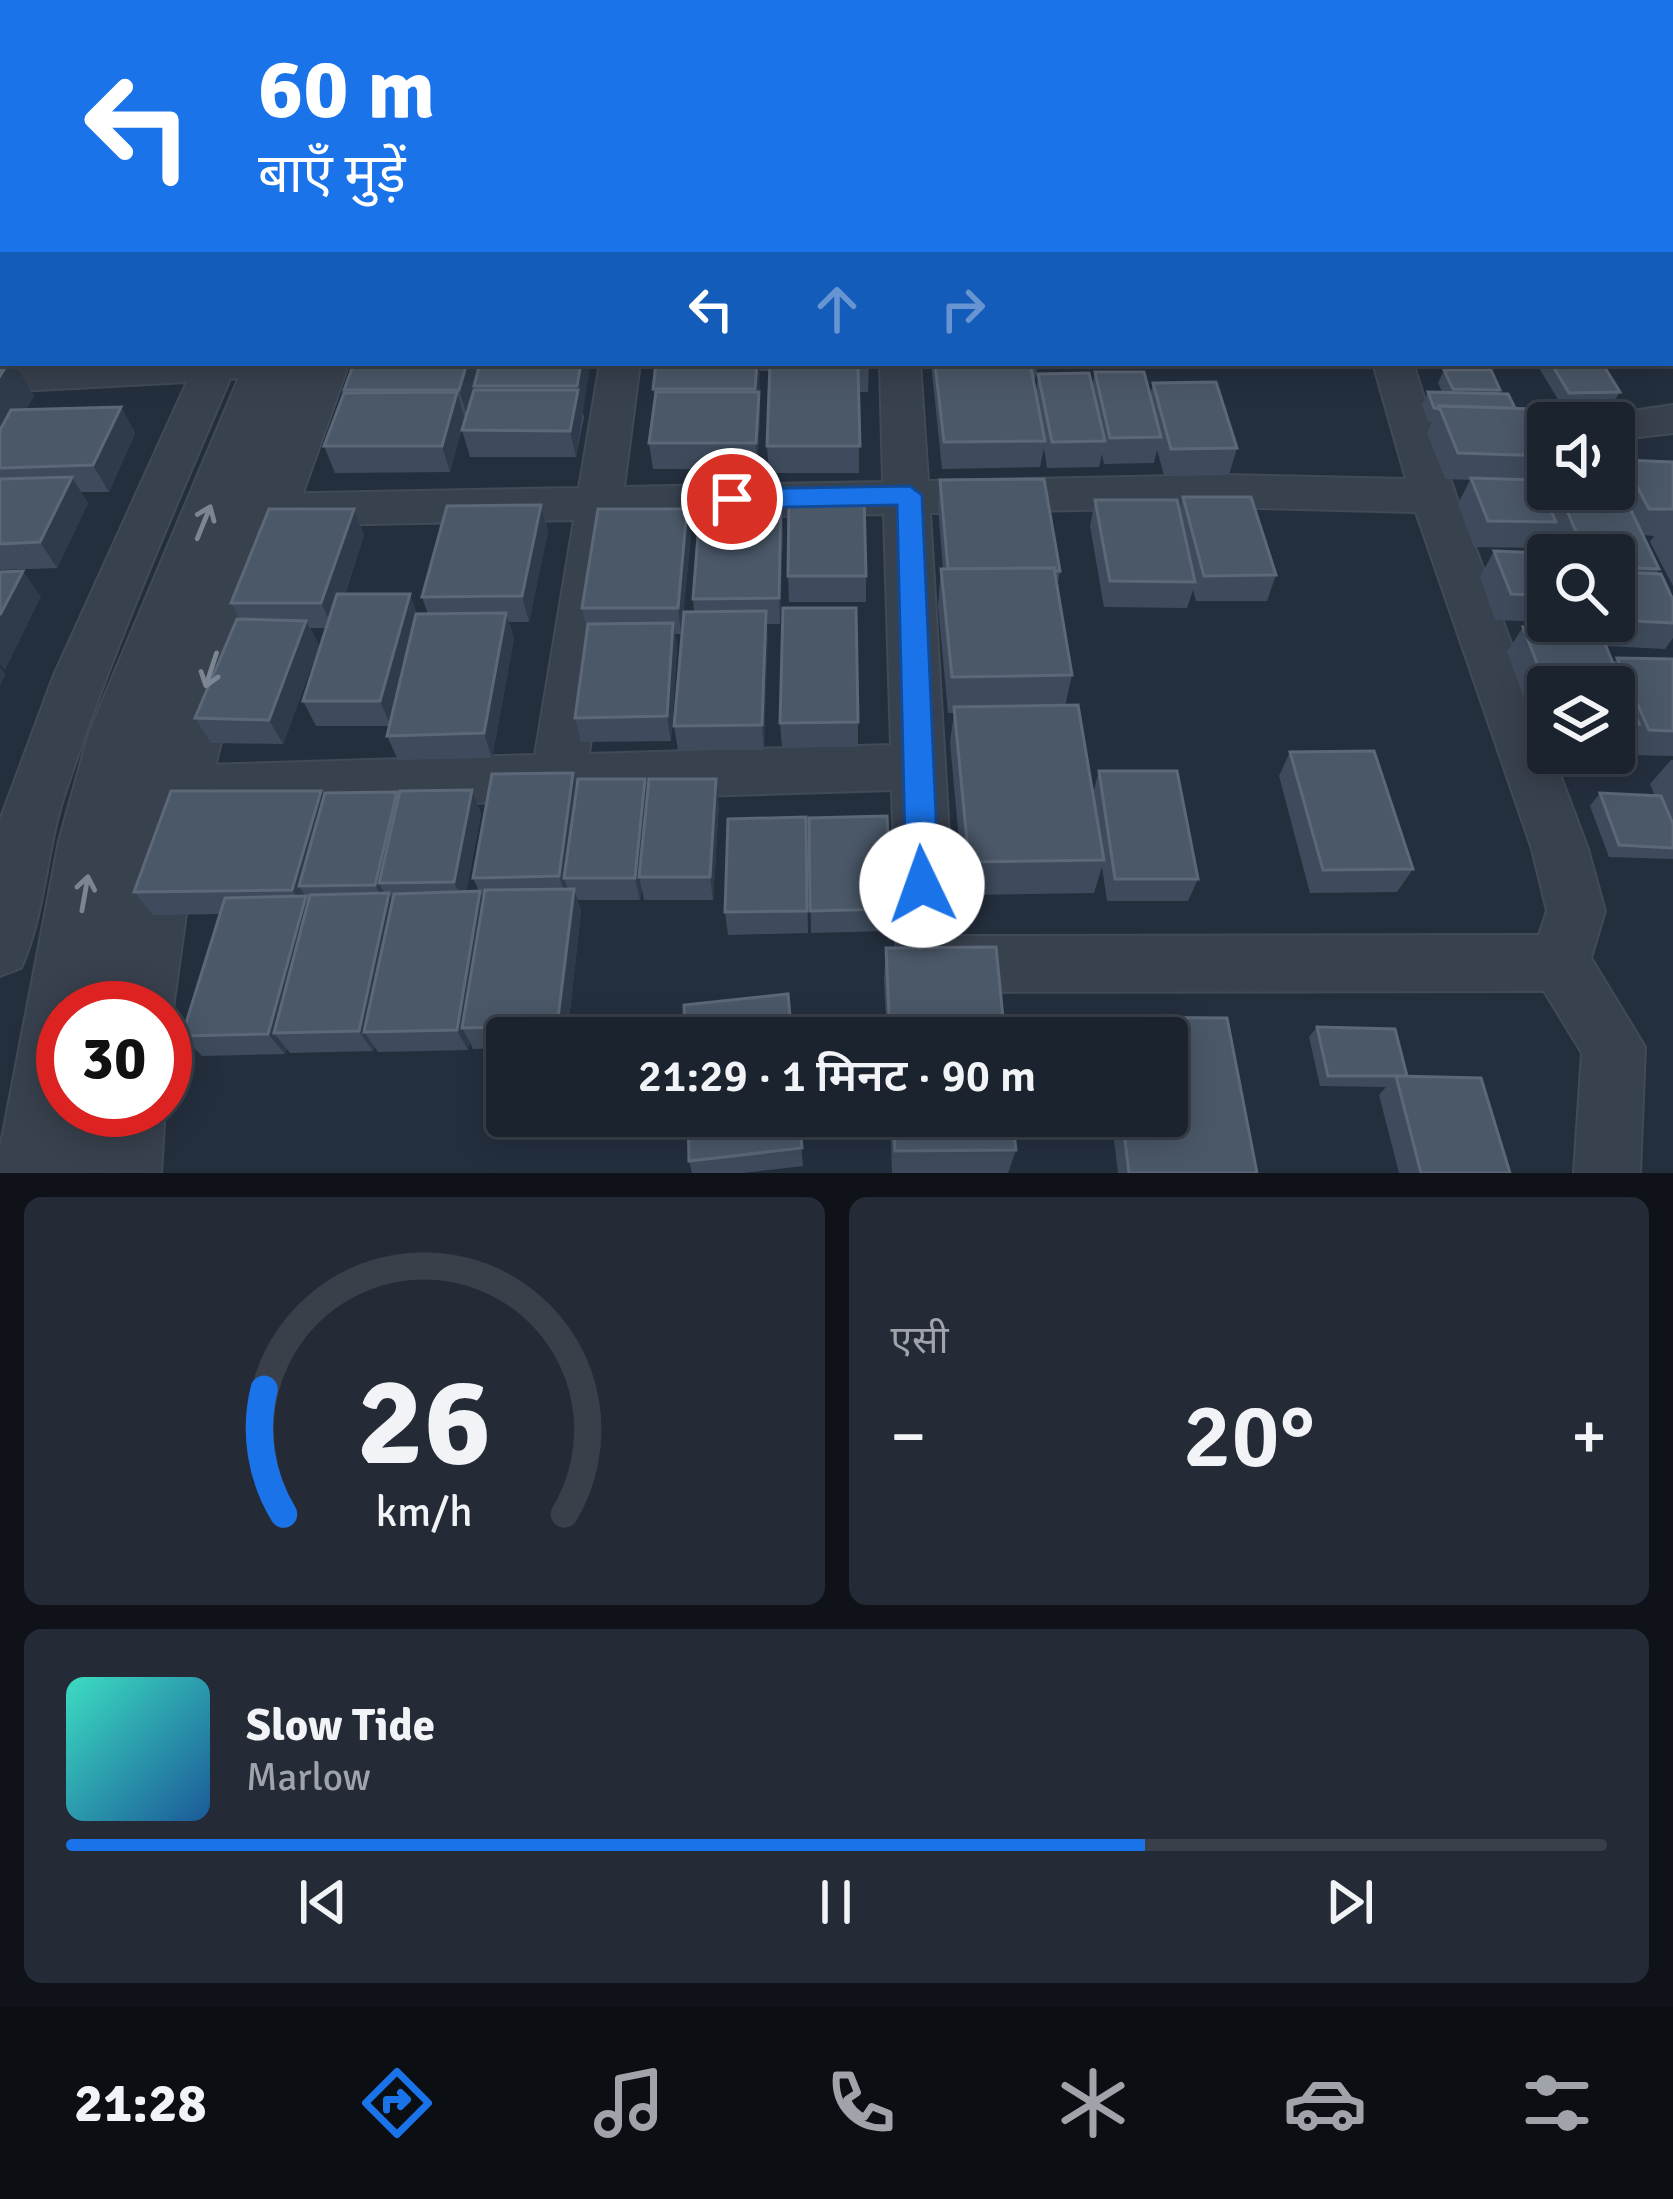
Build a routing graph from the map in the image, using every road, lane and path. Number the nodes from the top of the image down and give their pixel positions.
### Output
1 (211, 366) edge
2 (242, 366) edge
3 (242, 366) edge
4 (322, 366) edge
5 (620, 366) edge
6 (900, 366) edge
7 (1394, 366) edge
8 (0, 379) edge
9 (1673, 419) edge
10 (1635, 423) edge
11 (910, 495) junction
12 (1433, 496) junction
13 (598, 501) junction
14 (263, 510) junction
15 (915, 767) junction
16 (559, 776) junction
17 (172, 789) junction
18 (0, 948) edge
19 (1560, 963) junction
20 (70, 981) edge
21 (137, 981) edge
22 (44, 1137) edge
23 (122, 1137) edge
24 (38, 1173) edge
25 (119, 1173) edge
26 (1607, 1173) edge

1 - 8 street
2 - 18 street
20 -> 3 street
4 - 14 street
5 - 13 street
6 - 11 street
7 - 12 street
9 - 10 street
11 - 12 street
11 - 13 street
11 - 15 street
12 - 19 street
13 - 14 street
13 - 16 street
14 -> 17 street
15 - 16 street
15 - 19 street
16 - 17 street
17 - 21 street
19 - 26 street
22 - 24 street
23 - 25 street

